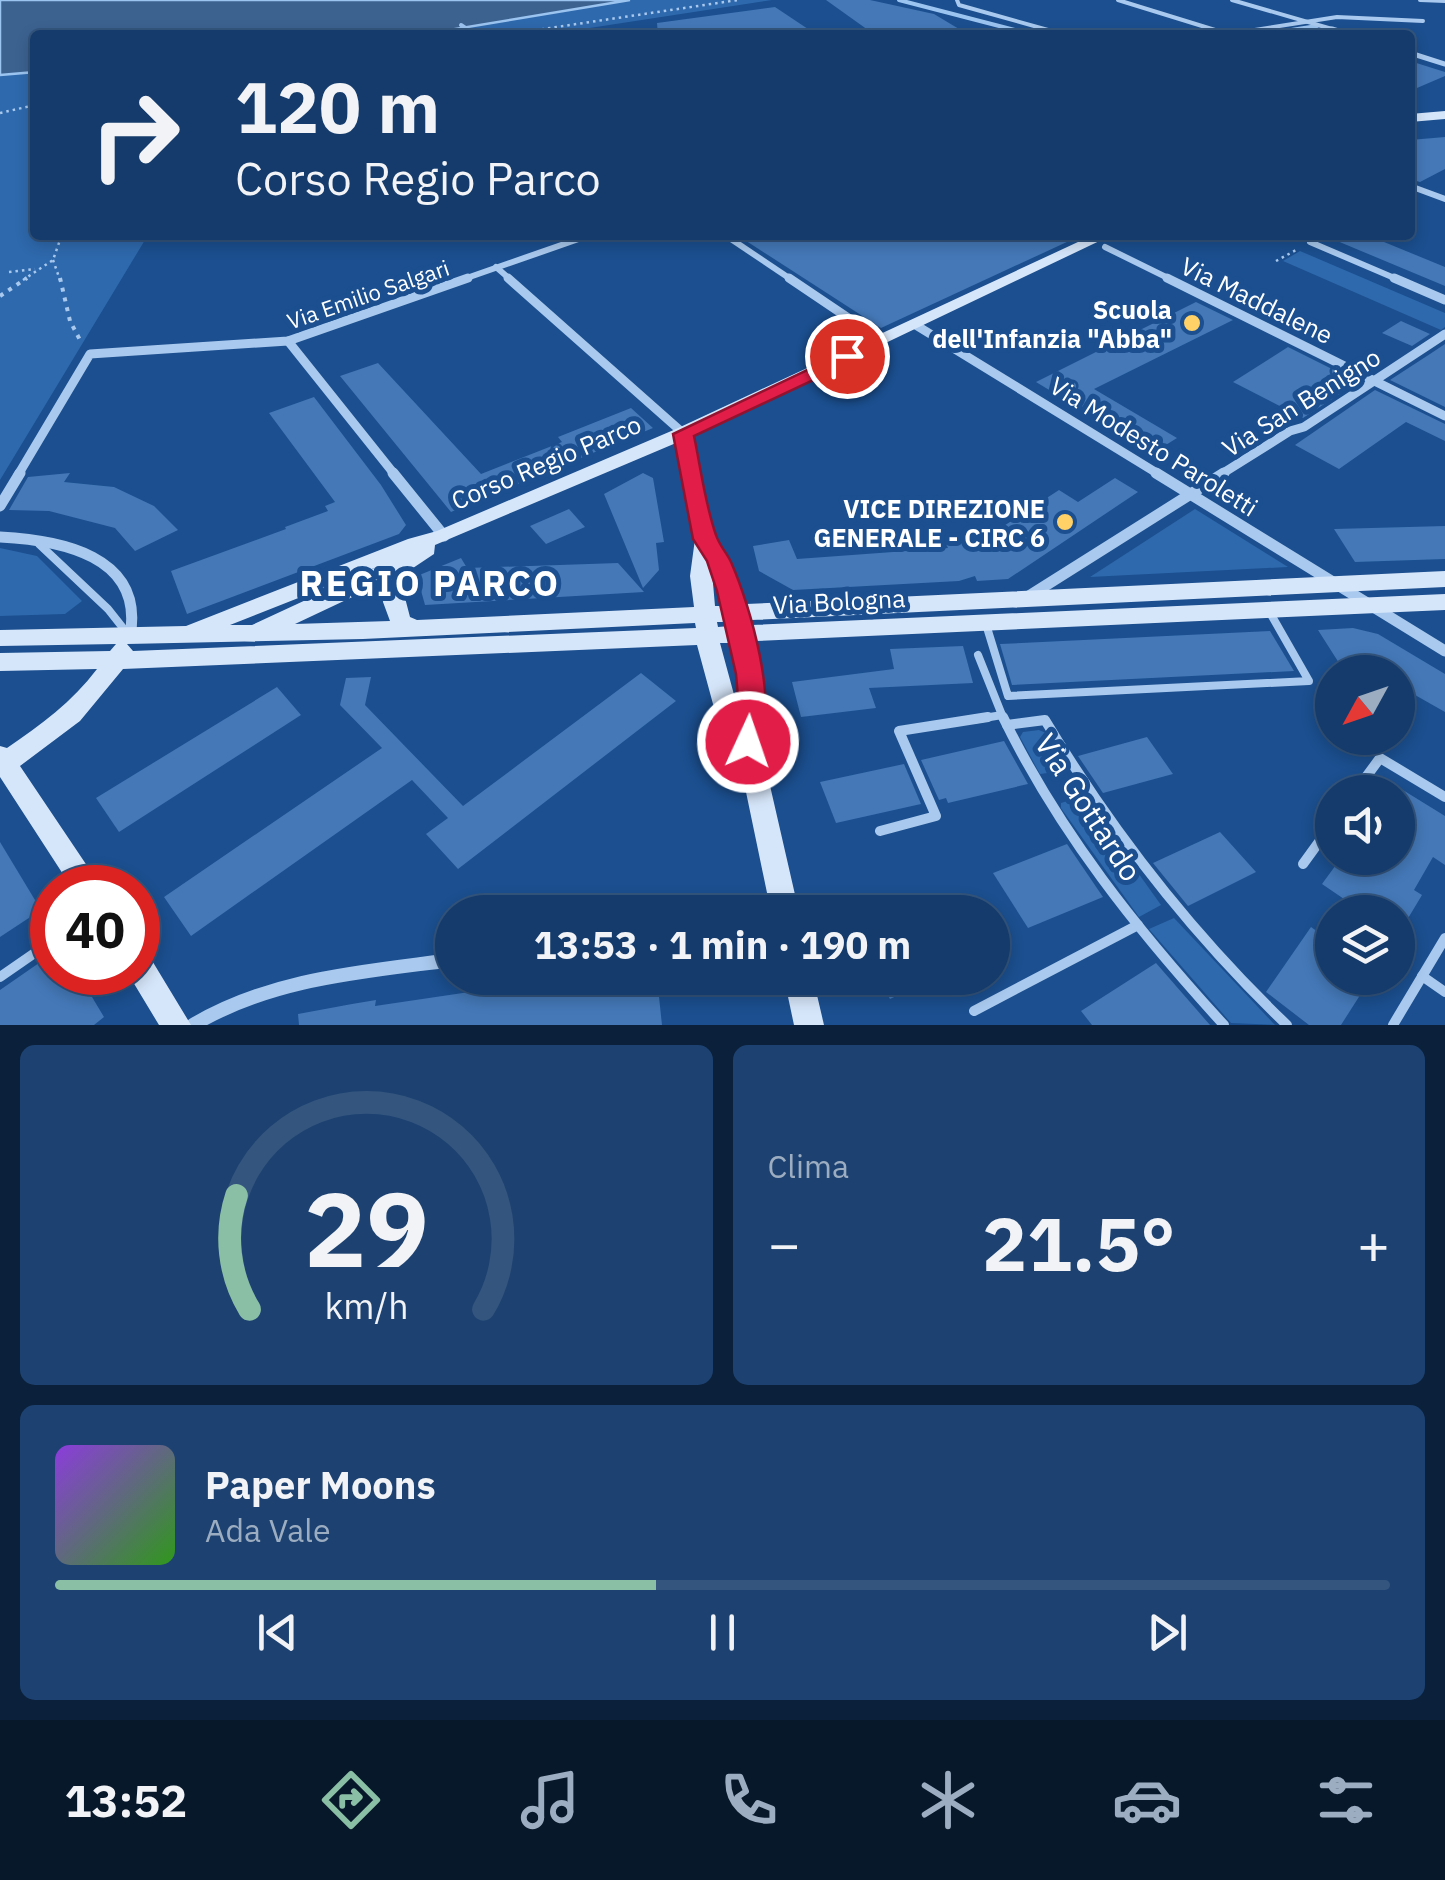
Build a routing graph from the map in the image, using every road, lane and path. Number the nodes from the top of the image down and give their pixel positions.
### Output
1 (738, 0) edge
2 (956, 0) edge
3 (1118, 0) edge
4 (1232, 0) edge
5 (1420, 0) edge
6 (1445, 1) edge
7 (1301, 20) junction
8 (1423, 21) dead end
9 (1332, 29) junction
10 (537, 30) edge
11 (1046, 30) edge
12 (1213, 30) edge
13 (1247, 30) edge
14 (1322, 30) edge
15 (1335, 30) edge
16 (1415, 55) edge
17 (1445, 64) edge
18 (30, 106) edge
19 (0, 113) edge
20 (1445, 115) edge
21 (1415, 118) edge
22 (1415, 190) edge
23 (1445, 200) edge
24 (60, 240) edge
25 (576, 240) edge
26 (733, 240) edge
27 (1323, 240) edge
28 (1105, 241) edge
29 (53, 260) junction
30 (496, 268) junction
31 (40, 269) junction
32 (9, 272) dead end
33 (0, 296) edge
34 (1445, 300) edge
35 (914, 324) junction
36 (1445, 334) edge
37 (881, 340) junction
38 (288, 341) junction
39 (90, 354) junction
40 (1374, 380) junction
41 (1445, 416) edge
42 (683, 434) junction
43 (1194, 494) junction
44 (0, 506) edge
45 (444, 536) junction
46 (0, 538) edge
47 (32, 539) junction
48 (705, 539) junction
49 (400, 565) junction
50 (1445, 579) edge
51 (1336, 584) junction
52 (1024, 599) junction
53 (1445, 602) edge
54 (1371, 605) junction
55 (1267, 607) junction
56 (735, 611) junction
57 (985, 621) junction
58 (706, 625) junction
59 (417, 628) junction
60 (250, 634) junction
61 (740, 634) junction
62 (130, 637) junction
63 (0, 638) edge
64 (166, 648) junction
65 (1445, 652) edge
66 (978, 655) dead end
67 (116, 660) junction
68 (0, 662) edge
69 (1005, 720) junction
70 (748, 742) junction
71 (2, 761) edge
72 (1368, 775) edge
73 (1408, 775) edge
74 (1415, 779) edge
75 (1445, 797) edge
76 (880, 831) dead end
77 (1315, 848) edge
78 (1304, 864) dead end
79 (72, 865) edge
80 (774, 895) edge
81 (1138, 926) junction
82 (1445, 938) edge
83 (30, 956) edge
84 (435, 963) edge
85 (0, 976) edge
86 (1422, 976) junction
87 (1445, 992) edge
88 (157, 995) edge
89 (803, 995) edge
90 (974, 1011) dead end
91 (176, 1025) edge
92 (193, 1025) edge
93 (809, 1025) edge
94 (1224, 1025) edge
95 (1286, 1025) edge
96 (1393, 1025) edge

1 - 10 path
2 - 11 lane
3 - 12 lane
4 - 7 lane
5 - 6 lane
7 - 8 lane
7 - 9 lane
7 - 13 lane
9 - 14 street
9 - 15 street
16 - 17 street
18 - 19 path
20 - 21 street
22 - 23 street
24 - 29 path
25 - 30 street, Via Emilio Salgari
26 - 37 street
27 - 34 street
28 - 35 street, Corso Regio Parco
28 - 40 street, Via Maddalene
29 - 31 path
29 - 39 path
30 - 38 street, Via Emilio Salgari
30 - 42 street
31 - 32 path
31 - 33 path
35 - 37 street, Corso Regio Parco
35 - 43 street, Via Modesto Paroletti
36 - 40 street, Via San Benigno
37 - 42 street, Corso Regio Parco
38 - 39 street, Via Emilio Salgari
38 - 45 street
39 - 44 street
40 - 41 street, Via Maddalene
40 - 43 street, Via San Benigno
42 - 45 street, Corso Regio Parco
42 - 48 street
43 - 51 street, Via Modesto Paroletti
43 - 52 street, Via San Benigno
45 - 49 street, Corso Regio Parco
45 - 64 street, Corso Regio Parco
46 - 47 street
47 - 62 lane
47 - 62 street
48 - 56 street
48 - 58 street
49 - 59 street
49 - 60 street, Corso Regio Parco
50 - 51 street, Via Bologna
51 - 52 street, Via Bologna
51 - 54 street, Via Modesto Paroletti
52 - 56 street, Via Bologna
53 - 54 street, Via Bologna
54 - 55 street, Via Bologna
54 - 65 street
55 - 57 street, Via Bologna
55 - 57 lane
56 - 58 street, Via Bologna
56 - 61 street
57 - 61 street, Via Bologna
58 - 59 street, Via Bologna
58 - 61 street, Via Bologna
58 - 64 street, Via Bologna
58 - 70 street
59 - 60 street, Via Bologna
60 - 64 street, Corso Regio Parco
61 - 70 street
62 - 63 street, Via Bologna
62 - 64 street, Via Bologna
62 - 67 street
64 - 67 street, Via Bologna
66 - 69 lane, Via Gottardo
67 - 68 street, Via Bologna
67 - 71 street
69 - 76 lane
69 - 81 lane, Via Gottardo
69 - 95 lane
70 - 80 street
71 - 79 street
72 - 73 lane
74 - 75 lane
77 - 78 lane
81 - 90 lane
81 - 94 lane, Via Gottardo
82 - 86 lane
83 - 85 lane
84 - 92 street
86 - 87 lane
86 - 96 lane
88 - 91 street
89 - 93 street

